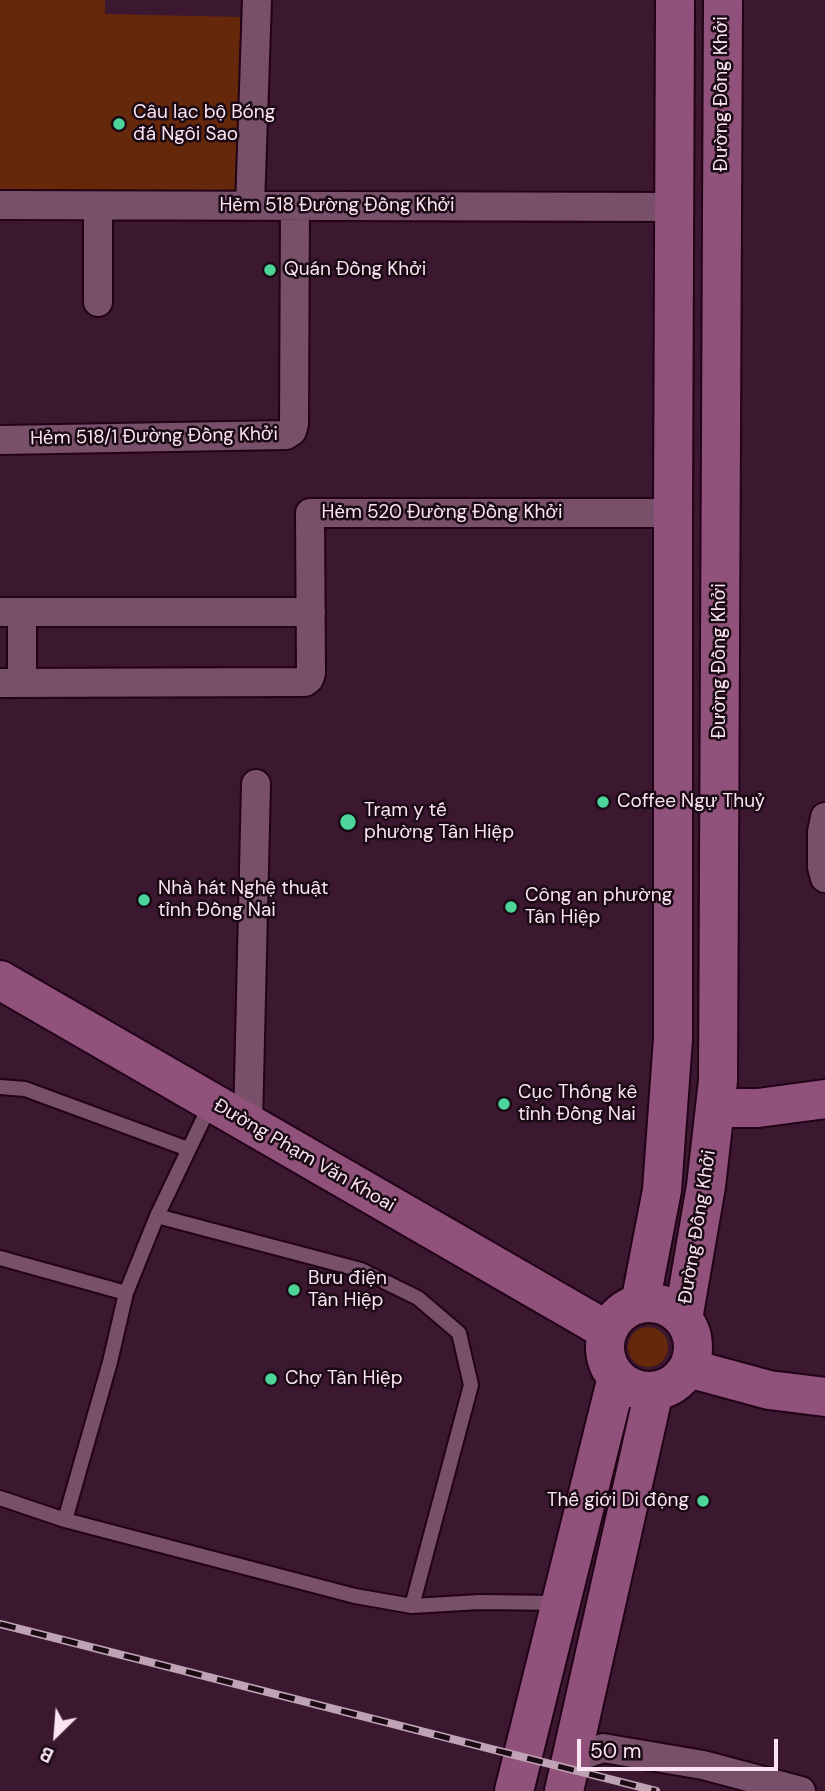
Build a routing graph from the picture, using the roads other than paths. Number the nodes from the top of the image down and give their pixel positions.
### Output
1 (257, 0) edge
2 (676, 6) edge
3 (723, 6) edge
4 (0, 205) edge
5 (98, 205) junction
6 (250, 206) junction
7 (295, 206) junction
8 (675, 207) junction
9 (98, 302) dead end
10 (0, 440) edge
11 (673, 513) junction
12 (11, 612) edge
13 (311, 612) junction
14 (11, 683) edge
15 (256, 784) dead end
16 (825, 817) edge
17 (825, 878) edge
18 (0, 980) edge
19 (0, 1087) edge
20 (825, 1099) edge
21 (211, 1102) junction
22 (716, 1108) junction
23 (248, 1124) junction
24 (188, 1149) junction
25 (157, 1216) junction
26 (0, 1258) edge
27 (126, 1293) junction
28 (640, 1304) junction
29 (683, 1319) junction
30 (608, 1332) junction
31 (688, 1368) junction
32 (617, 1377) junction
33 (654, 1391) junction
34 (825, 1397) edge
35 (0, 1498) edge
36 (65, 1520) junction
37 (561, 1603) junction
38 (412, 1606) junction
39 (524, 1749) junction
40 (568, 1775) edge
41 (514, 1791) edge
42 (801, 1791) edge

1 - 6 street
2 - 3 main road
2 - 8 main road
3 - 22 main road, Đường Đồng Khởi
4 - 5 street, Hẻm 518 Đường Đồng Khởi
5 - 6 street, Hẻm 518 Đường Đồng Khởi
5 - 9 street
6 - 7 street, Hẻm 518 Đường Đồng Khởi
7 - 8 street, Hẻm 518 Đường Đồng Khởi
7 - 10 street, Hẻm 518/1 Đường Đồng Khởi
8 - 11 main road
11 - 13 street, Hẻm 520 Đường Đồng Khởi
11 - 28 main road
12 - 13 street
12 - 14 street
13 - 14 street, Hẻm 520 Đường Đồng Khởi
15 - 23 street
16 - 17 street
18 - 21 main road, Đường Phạm Văn Khoai
19 - 24 lane
20 - 22 main road
21 - 23 main road, Đường Phạm Văn Khoai
21 - 24 lane
22 - 29 main road, Đường Đồng Khởi
23 - 30 main road, Đường Phạm Văn Khoai
24 - 25 lane
25 - 27 lane
25 - 38 lane
26 - 27 lane
27 - 36 lane
28 - 29 main road
28 - 30 main road
29 - 31 main road
30 - 32 main road
31 - 33 main road
31 - 34 main road
32 - 33 main road
32 - 37 main road
33 - 40 main road
35 - 36 lane
36 - 38 lane
37 - 38 lane
37 - 39 main road
39 - 40 main road
39 - 41 main road
40 - 42 street

